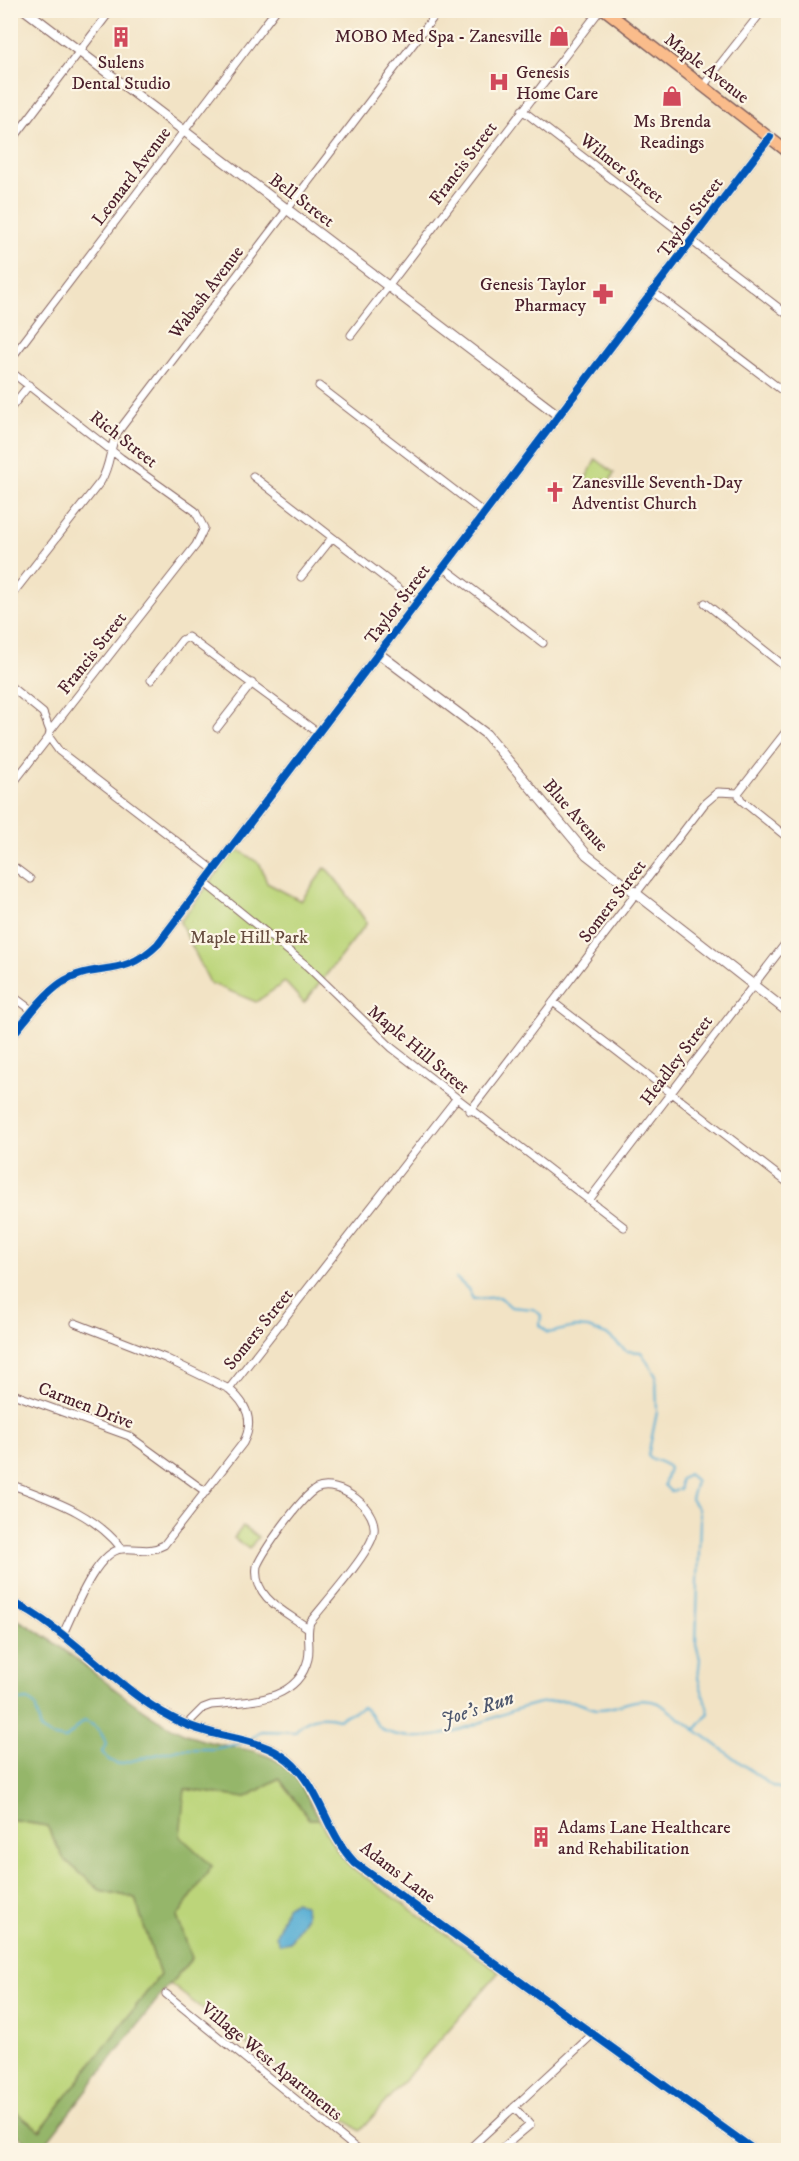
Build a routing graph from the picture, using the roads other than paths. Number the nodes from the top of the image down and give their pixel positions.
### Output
1 (25, 10) edge
2 (111, 10) edge
3 (276, 10) edge
4 (439, 10) edge
5 (763, 10) edge
6 (607, 11) edge
7 (79, 51) junction
8 (703, 86) junction
9 (522, 110) junction
10 (184, 131) junction
11 (770, 137) junction
12 (10, 143) edge
13 (789, 152) edge
14 (288, 210) junction
15 (692, 240) junction
16 (388, 286) junction
17 (653, 292) junction
18 (789, 315) edge
19 (351, 335) dead end
20 (10, 360) edge
21 (10, 371) edge
22 (29, 386) junction
23 (320, 386) dead end
24 (789, 395) edge
25 (10, 409) edge
26 (559, 416) junction
27 (110, 448) junction
28 (253, 476) dead end
29 (484, 513) junction
30 (200, 538) joint
31 (332, 538) junction
32 (443, 567) junction
33 (301, 577) dead end
34 (10, 597) edge
35 (416, 602) junction
36 (705, 603) dead end
37 (543, 643) dead end
38 (378, 652) junction
39 (789, 669) edge
40 (151, 680) dead end
41 (252, 683) junction
42 (10, 686) edge
43 (217, 728) dead end
44 (789, 729) edge
45 (316, 732) junction
46 (49, 734) junction
47 (10, 787) edge
48 (738, 793) junction
49 (789, 838) edge
50 (10, 864) edge
51 (214, 870) junction
52 (30, 879) dead end
53 (205, 883) junction
54 (636, 894) junction
55 (789, 940) edge
56 (754, 986) junction
57 (10, 994) edge
58 (553, 1002) junction
59 (33, 1011) junction
60 (789, 1012) edge
61 (10, 1038) edge
62 (671, 1092) junction
63 (456, 1099) junction
64 (470, 1111) junction
65 (789, 1183) edge
66 (589, 1200) junction
67 (624, 1227) dead end
68 (75, 1323) dead end
69 (229, 1389) junction
70 (10, 1393) edge
71 (10, 1484) edge
72 (206, 1492) junction
73 (122, 1549) junction
74 (10, 1601) edge
75 (308, 1628) junction
76 (62, 1636) junction
77 (186, 1725) junction
78 (166, 1994) dead end
79 (594, 2033) junction
80 (514, 2107) junction
81 (747, 2149) edge
82 (358, 2151) edge
83 (468, 2151) edge
84 (500, 2151) edge

1 - 7 street, Bell Street
2 - 7 street
3 - 10 street, Leonard Avenue
4 - 14 street, Wabash Avenue
5 - 8 street
6 - 8 main road, Maple Avenue
6 - 9 street, Francis Street
7 - 10 street, Bell Street
7 - 12 street
8 - 11 main road, Maple Avenue
9 - 15 street, Wilmer Street
9 - 16 street, Francis Street
10 - 14 street, Bell Street
10 - 20 street, Leonard Avenue
11 - 13 main road, Maple Avenue
11 - 15 street, Taylor Street
14 - 16 street, Bell Street
14 - 27 street, Wabash Avenue
15 - 17 street, Taylor Street
15 - 18 street, Wilmer Street
16 - 19 street, Francis Street
16 - 26 street, Bell Street
17 - 24 street
17 - 26 street, Taylor Street
21 - 22 street, Rich Street
22 - 25 street
22 - 27 street, Rich Street
23 - 29 street
26 - 29 street, Taylor Street
27 - 30 street, Rich Street
27 - 34 street, Wabash Avenue
28 - 31 street
29 - 32 street, Taylor Street
30 - 46 street, Francis Street
31 - 33 street
31 - 35 street
32 - 35 street, Taylor Street
32 - 37 street
35 - 38 street, Taylor Street
36 - 39 street
38 - 45 street, Taylor Street
38 - 54 street, Blue Avenue
40 - 41 street
41 - 43 street
41 - 45 street
42 - 46 street
44 - 48 street
45 - 51 street, Taylor Street
46 - 47 street, Francis Street
46 - 51 street
48 - 49 street
48 - 54 street, Somers Street
50 - 52 street
51 - 53 street, Taylor Street
53 - 59 street, Taylor Street
53 - 63 street, Maple Hill Street
54 - 56 street, Blue Avenue
54 - 58 street, Somers Street
55 - 56 street, Headley Street
56 - 60 street, Blue Avenue
56 - 62 street, Headley Street
57 - 59 street
58 - 62 street
58 - 64 street, Somers Street
59 - 61 street, Taylor Street
62 - 65 street
62 - 66 street, Headley Street
63 - 64 street, Maple Hill Street
63 - 69 street, Somers Street
64 - 66 street, Maple Hill Street
66 - 67 street, Maple Hill Street
68 - 69 street
69 - 72 street, Somers Street
70 - 72 street, Carmen Drive
71 - 73 street
72 - 73 street, Somers Street
73 - 76 street
74 - 76 street, Adams Lane
75 - 75 street
75 - 77 street
76 - 77 street, Adams Lane
77 - 79 street, Adams Lane
78 - 82 street, Village West Apartments
79 - 80 street
79 - 81 street, Adams Lane
80 - 83 street
80 - 84 street

